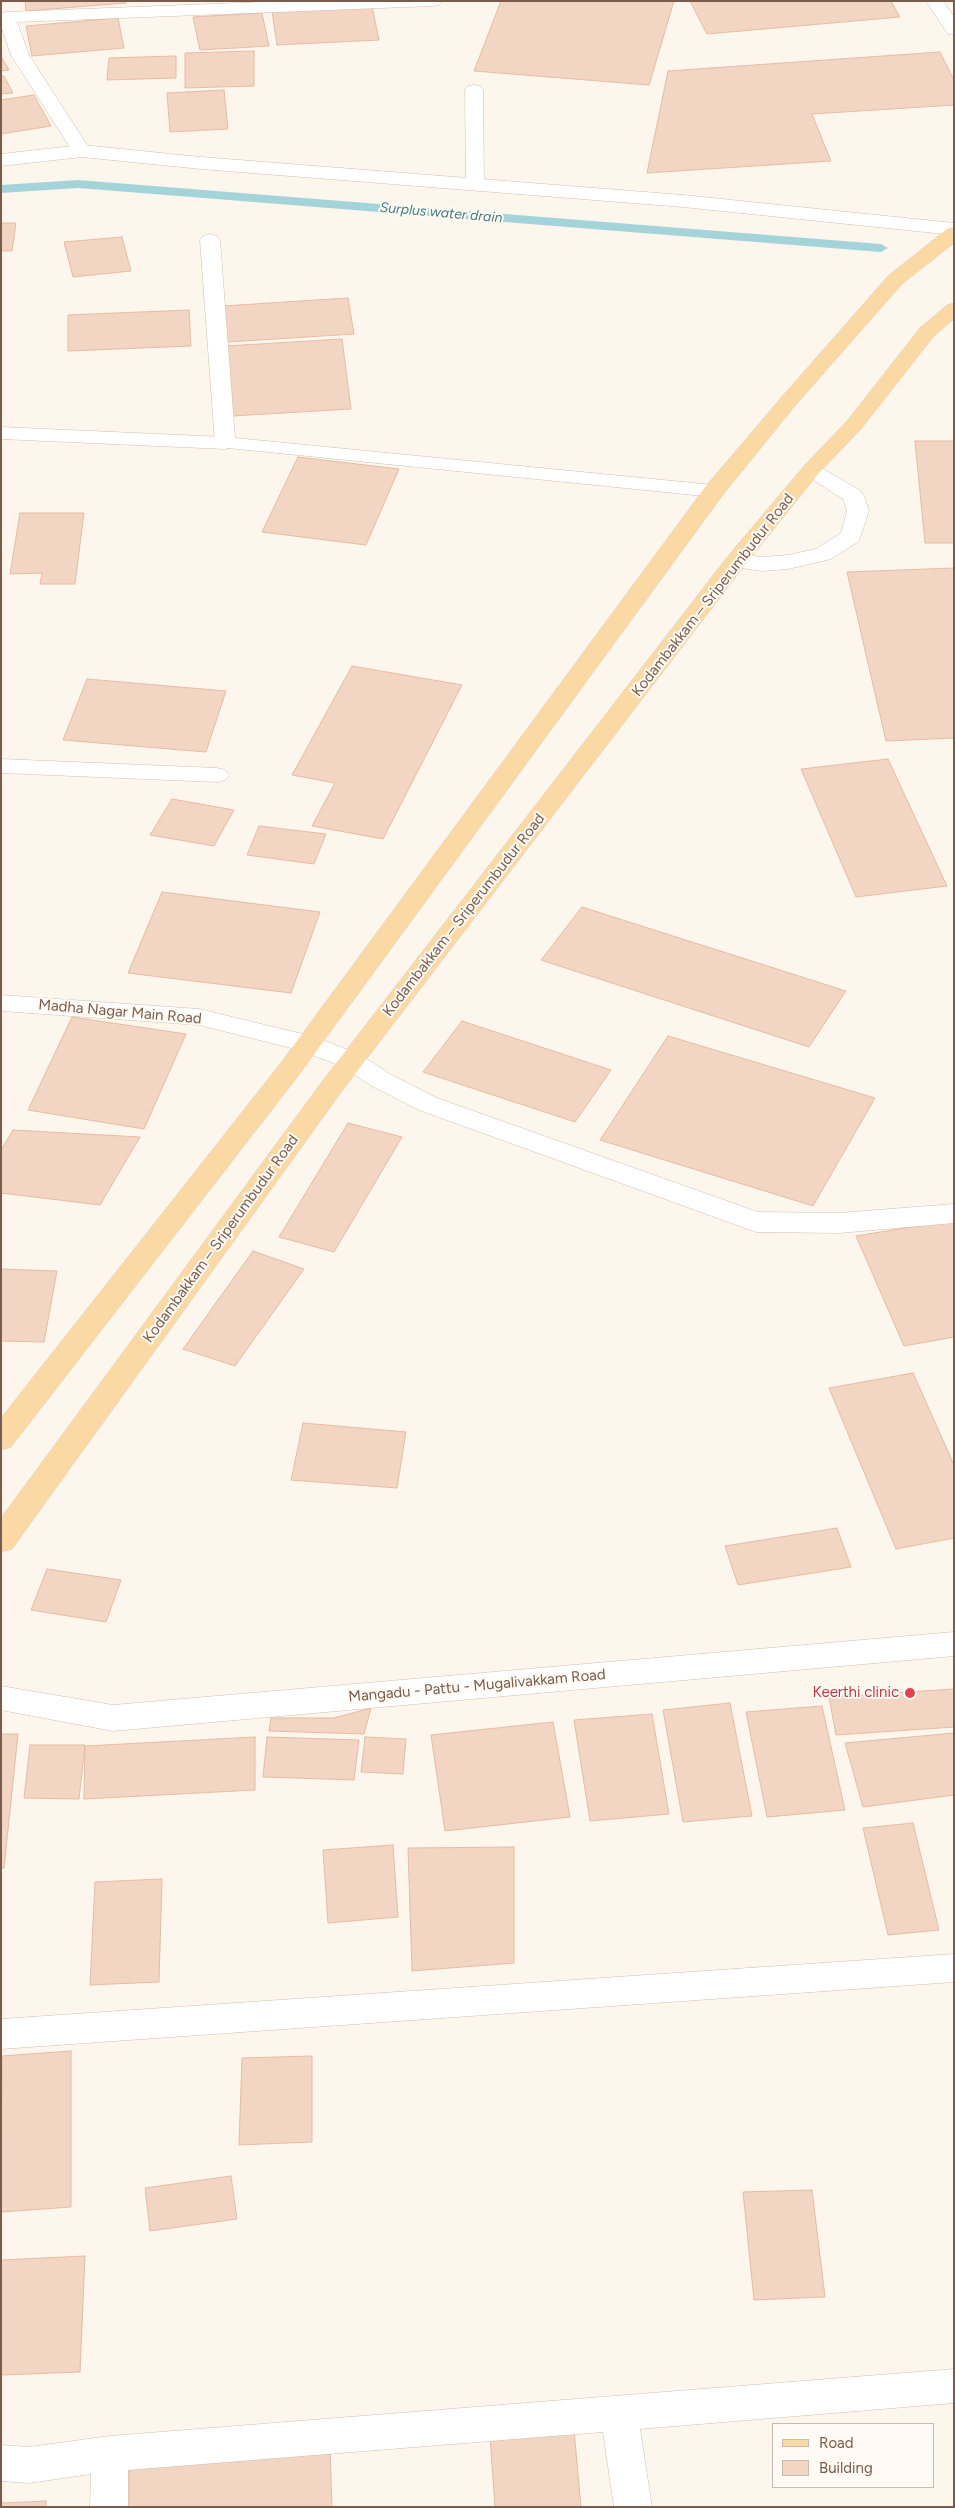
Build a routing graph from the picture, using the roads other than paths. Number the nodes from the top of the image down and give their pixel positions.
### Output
1 (433, 1) edge
2 (934, 1) edge
3 (4, 12) edge
4 (954, 30) edge
5 (474, 90) dead end
6 (82, 151) junction
7 (1, 160) edge
8 (475, 184) junction
9 (954, 229) edge
10 (954, 233) edge
11 (210, 240) dead end
12 (954, 309) edge
13 (1, 433) edge
14 (225, 443) junction
15 (811, 470) junction
16 (714, 491) junction
17 (736, 561) junction
18 (1, 766) edge
19 (217, 775) dead end
20 (1, 1003) edge
21 (306, 1043) junction
22 (352, 1060) junction
23 (954, 1213) edge
24 (1, 1439) edge
25 (1, 1541) edge
26 (954, 1644) edge
27 (1, 1698) edge
28 (954, 1968) edge
29 (1, 2034) edge
30 (954, 2386) edge
31 (620, 2414) junction
32 (110, 2454) junction
33 (1, 2463) edge
34 (108, 2507) edge
35 (633, 2507) edge

1 - 3 street
2 - 4 street
3 - 6 street
5 - 8 street
6 - 7 street
6 - 8 street
8 - 9 street
10 - 16 main road
11 - 14 street
12 - 15 main road, Kodambakkam – Sriperumbudur Road
13 - 14 street
14 - 16 street
15 - 17 main road, Kodambakkam – Sriperumbudur Road
15 - 17 street
16 - 21 main road
17 - 22 main road, Kodambakkam – Sriperumbudur Road
18 - 19 street
20 - 21 street, Madha Nagar Main Road
21 - 22 street, Madha Nagar Main Road
21 - 24 main road
22 - 23 street, Madha Nagar Main Road
22 - 25 main road, Kodambakkam – Sriperumbudur Road
26 - 27 street, Mangadu - Pattu - Mugalivakkam Road
28 - 29 street
30 - 31 street
31 - 32 street
31 - 35 street
32 - 33 street
32 - 34 street

